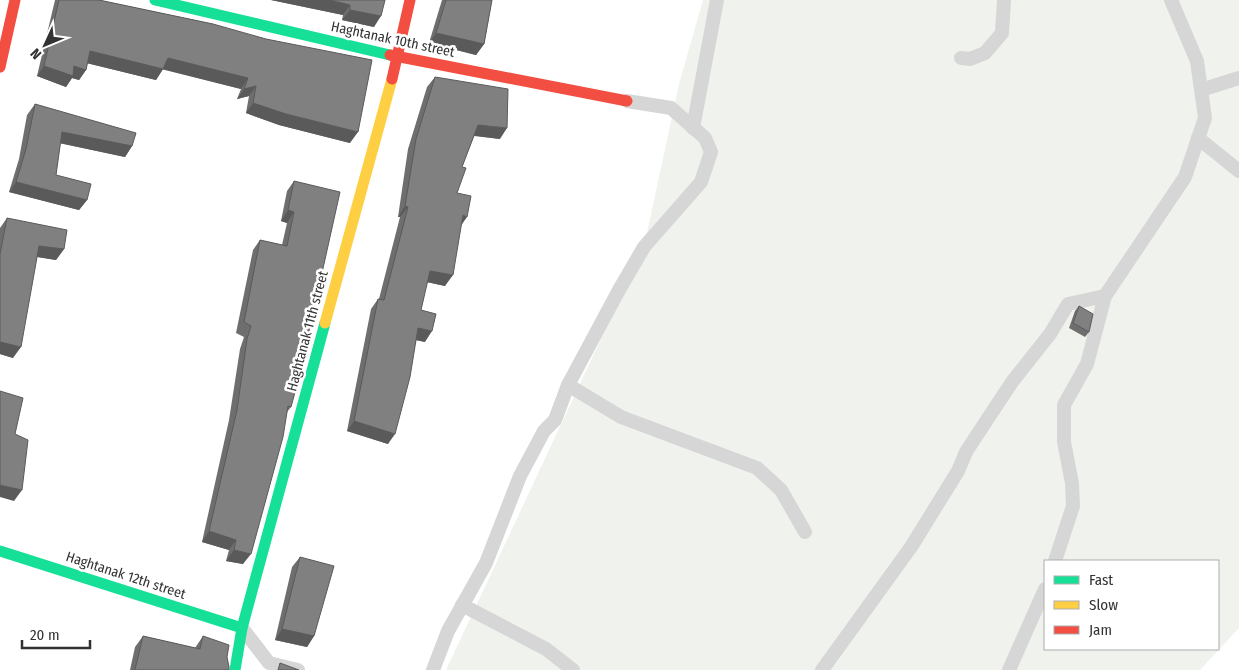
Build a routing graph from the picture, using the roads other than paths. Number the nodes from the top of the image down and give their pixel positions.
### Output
1 (15, 0) edge
2 (155, 0) edge
3 (410, 0) edge
4 (717, 0) edge
5 (1004, 0) edge
6 (1170, 0) edge
7 (398, 57) junction
8 (961, 58) dead end
9 (0, 67) edge
10 (1239, 78) edge
11 (1202, 90) junction
12 (627, 101) joint
13 (693, 128) junction
14 (1198, 138) junction
15 (1239, 171) edge
16 (1105, 296) junction
17 (568, 385) junction
18 (805, 532) dead end
19 (0, 551) edge
20 (1054, 560) edge
21 (1044, 591) edge
22 (462, 605) junction
23 (242, 628) junction
24 (235, 670) edge
25 (298, 670) edge
26 (433, 670) edge
27 (573, 670) edge
28 (822, 670) edge
29 (1009, 670) edge

1 - 9 street
2 - 7 street, Haghtanak 10th street
3 - 7 street, Haghtanak 11th street
4 - 13 lane
5 - 8 lane
6 - 11 lane
7 - 12 street, Haghtanak 10th street
7 - 23 street, Haghtanak 11th street
10 - 11 lane
11 - 14 lane
12 - 13 lane
13 - 17 lane
14 - 15 lane
14 - 16 lane
16 - 20 lane
16 - 28 lane
17 - 18 lane
17 - 22 lane
19 - 23 street, Haghtanak 12th street
21 - 29 lane
22 - 26 lane
22 - 27 lane
23 - 24 street, Haghtanak 11th street
23 - 25 lane

